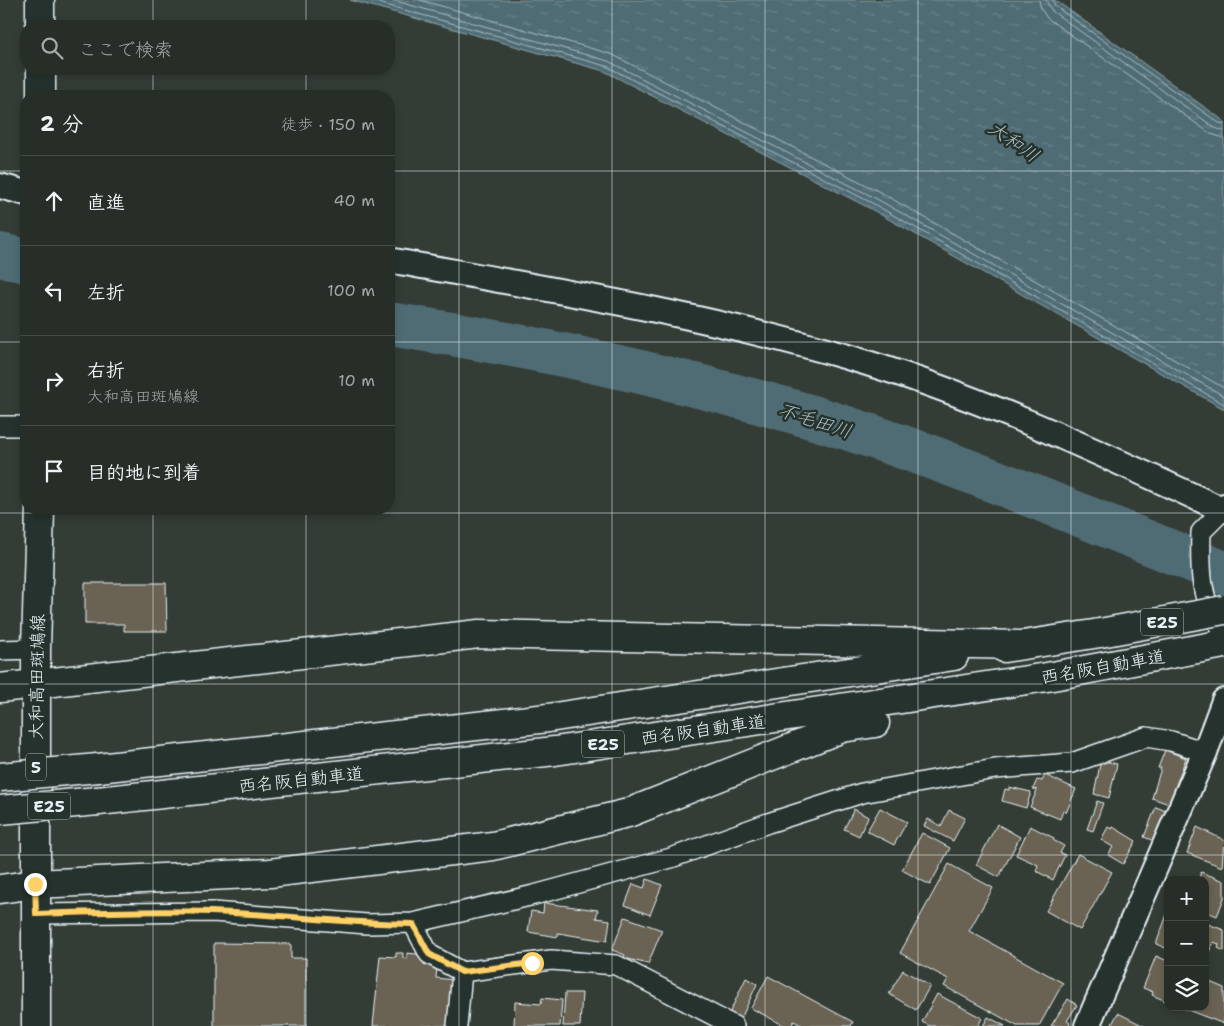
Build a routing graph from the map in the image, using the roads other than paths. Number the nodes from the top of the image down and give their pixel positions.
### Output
1 (40, 0) edge
2 (40, 20) edge
3 (41, 75) edge
4 (41, 90) edge
5 (0, 186) edge
6 (20, 191) edge
7 (395, 261) edge
8 (0, 426) edge
9 (20, 426) edge
10 (1224, 510) edge
11 (40, 515) edge
12 (1224, 610) edge
13 (1224, 630) edge
14 (1224, 644) edge
15 (1021, 645) junction
16 (36, 649) junction
17 (0, 650) edge
18 (1047, 677) junction
19 (37, 684) junction
20 (0, 688) edge
21 (1224, 702) edge
22 (1205, 752) junction
23 (0, 777) edge
24 (0, 810) edge
25 (35, 884) junction
26 (0, 889) edge
27 (36, 914) junction
28 (413, 924) junction
29 (462, 972) junction
30 (36, 1026) edge
31 (457, 1026) edge
32 (734, 1026) edge
33 (1087, 1026) edge

1 - 2 main road
3 - 4 main road
5 - 6 street
7 - 10 street
8 - 9 street
10 - 13 street
11 - 16 main road, 大和高田斑鳩線 / 5
12 - 15 main road, 西名阪自動車道 / E25, bridge
14 - 18 main road, 西名阪自動車道 / E25
15 - 19 main road
15 - 23 main road, 西名阪自動車道 / E25, bridge
16 - 17 street
16 - 19 main road, 大和高田斑鳩線 / 5
18 - 24 main road, 西名阪自動車道 / E25, bridge
18 - 25 main road
19 - 20 main road
19 - 25 main road, 大和高田斑鳩線 / 5
21 - 22 street
22 - 28 street
22 - 33 street
25 - 26 main road
25 - 27 main road, 大和高田斑鳩線 / 5
27 - 28 street
27 - 30 main road, 大和高田斑鳩線 / 5
28 - 29 street
29 - 31 street
29 - 32 street

